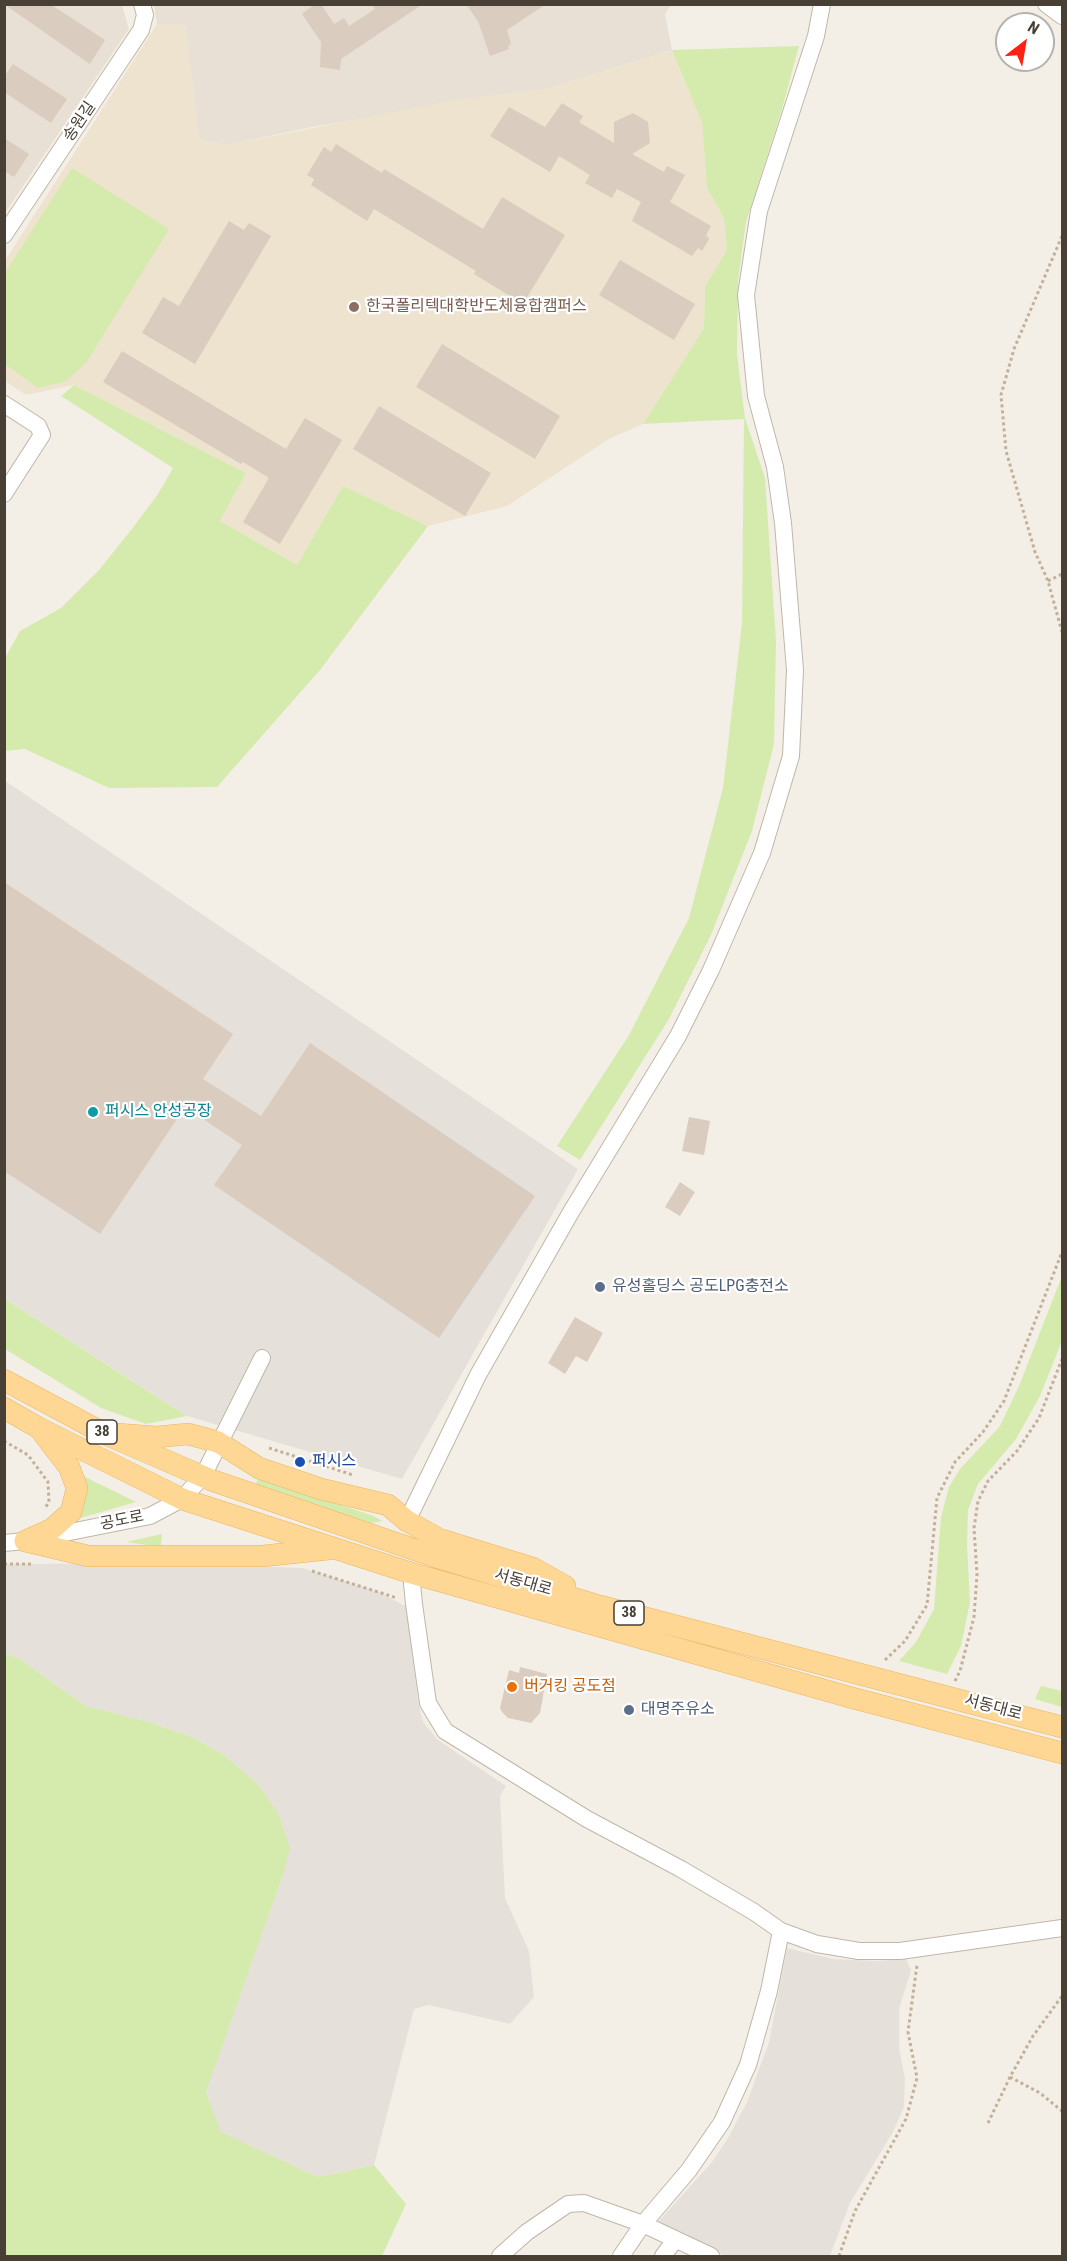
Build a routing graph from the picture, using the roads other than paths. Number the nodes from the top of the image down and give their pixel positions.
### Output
1 (142, 4) edge
2 (822, 4) edge
3 (1046, 4) edge
4 (1062, 16) edge
5 (4, 235) edge
6 (4, 404) edge
7 (4, 494) edge
8 (262, 1358) dead end
9 (4, 1380) edge
10 (4, 1408) edge
11 (39, 1428) junction
12 (105, 1434) junction
13 (218, 1442) junction
14 (202, 1476) junction
15 (182, 1499) junction
16 (406, 1521) junction
17 (15, 1542) edge
18 (336, 1548) junction
19 (411, 1573) junction
20 (600, 1606) junction
21 (1062, 1727) edge
22 (1062, 1753) edge
23 (1062, 1928) edge
24 (781, 1931) junction
25 (643, 2224) junction
26 (675, 2240) junction
27 (500, 2256) edge
28 (621, 2256) edge
29 (663, 2256) edge
30 (711, 2256) edge

1 - 5 street, 송원길
2 - 16 street
3 - 4 street
6 - 7 street
8 - 13 street, 공도로
9 - 12 main road, 서동대로 / 38
10 - 11 main road, 서동대로 / 38
11 - 15 main road, 서동대로 / 38
11 - 17 main road
12 - 13 main road
12 - 14 main road, 서동대로 / 38
13 - 14 street, 공도로
13 - 16 main road
14 - 15 street, 공도로
14 - 20 main road, 서동대로 / 38
15 - 17 street, 공도로
15 - 18 main road, 서동대로 / 38
16 - 20 main road
17 - 18 main road
18 - 19 main road, 서동대로 / 38
19 - 22 main road, 서동대로 / 38
19 - 24 street
20 - 21 main road, 서동대로 / 38
23 - 24 street
24 - 25 street
25 - 26 street
25 - 27 street
25 - 28 street
26 - 29 street
26 - 30 street

